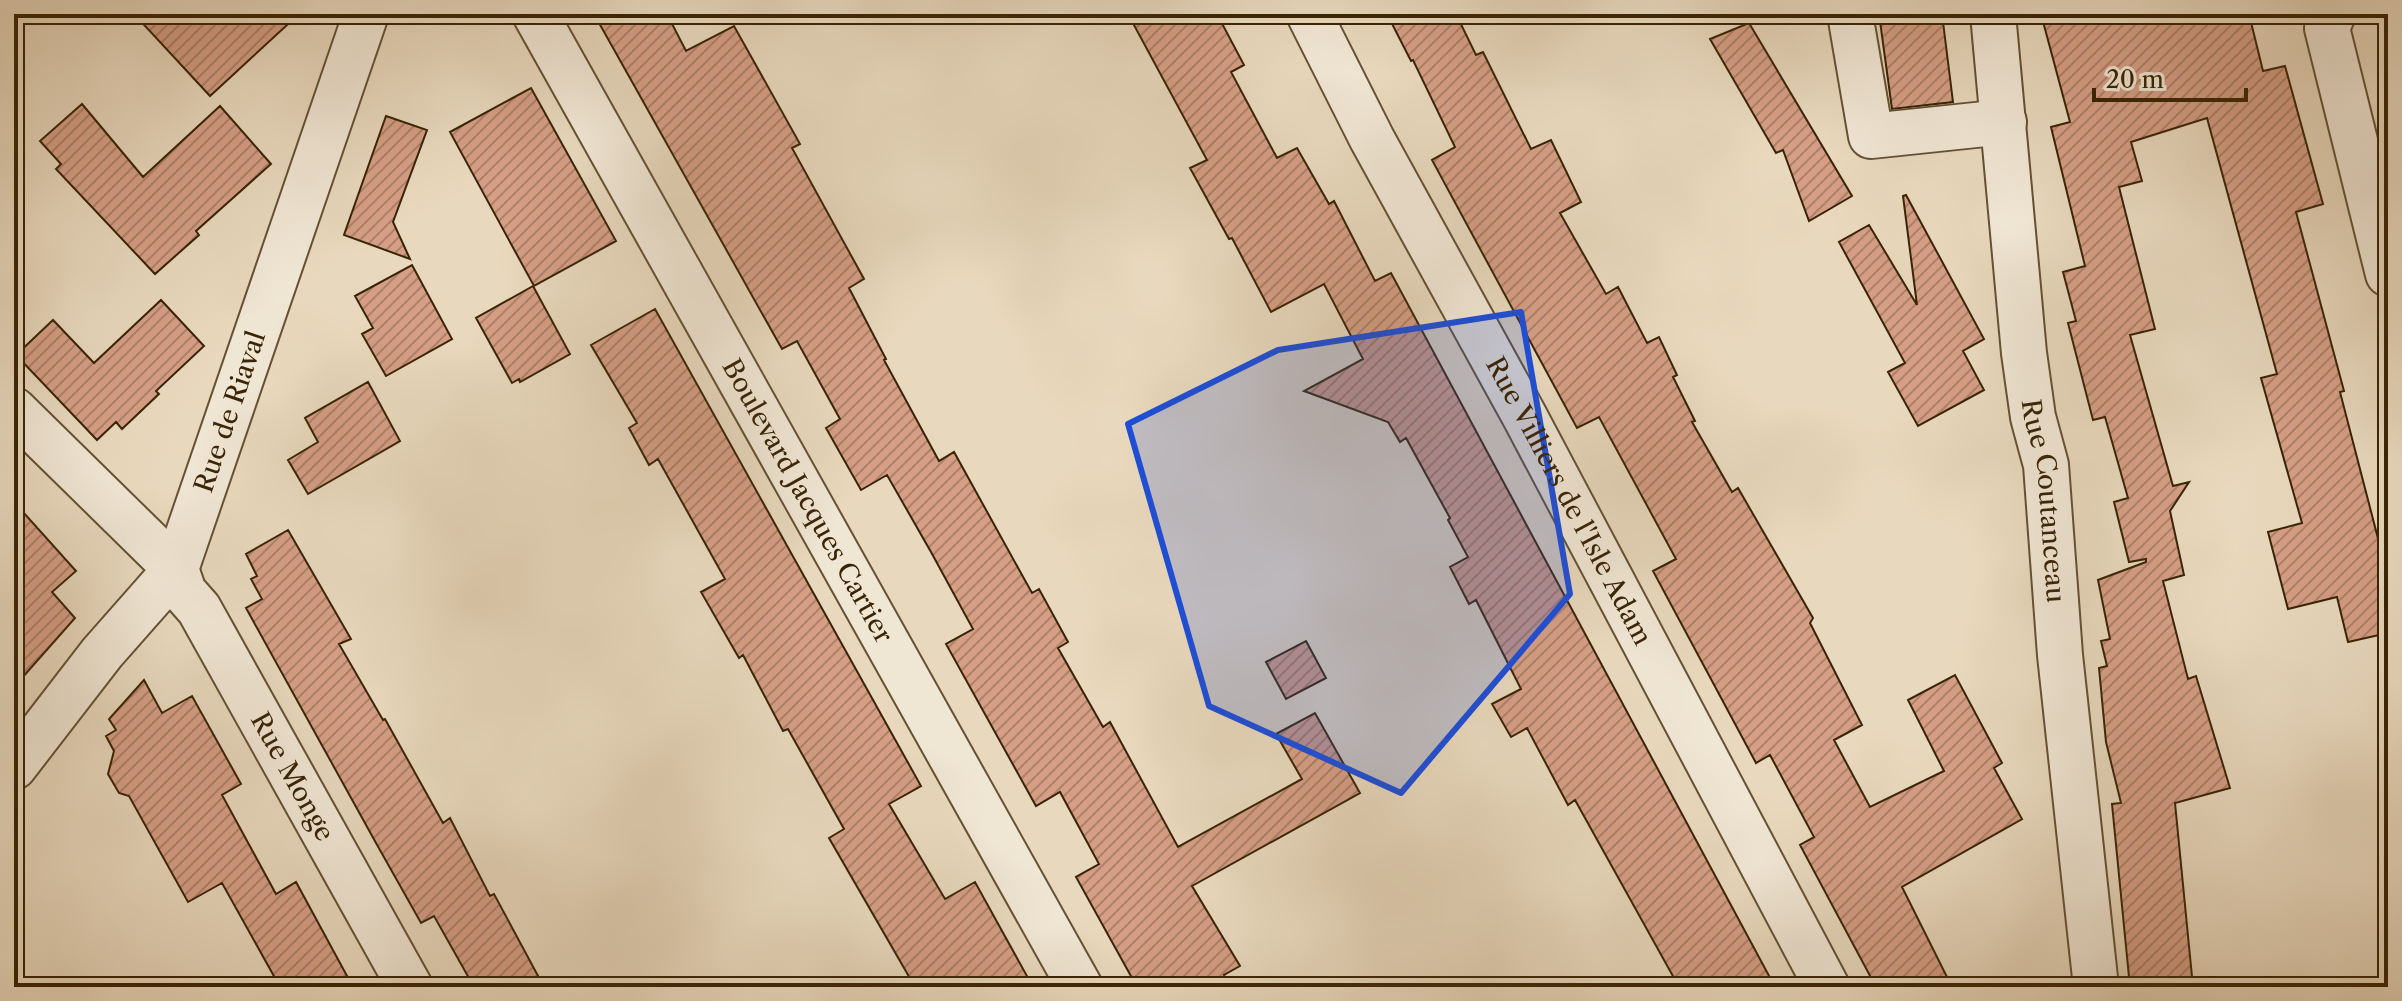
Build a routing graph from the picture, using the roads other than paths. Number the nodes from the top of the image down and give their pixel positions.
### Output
1 (366, 14) edge
2 (535, 14) edge
3 (1309, 14) edge
4 (1850, 14) edge
5 (1993, 14) edge
6 (2333, 14) edge
7 (2004, 122) junction
8 (2388, 274) edge
9 (14, 410) edge
10 (176, 569) junction
11 (14, 767) edge
12 (410, 987) edge
13 (1080, 987) edge
14 (1827, 987) edge
15 (2096, 987) edge

1 - 10 street, Rue de Riaval
2 - 13 street, Boulevard Jacques Cartier
3 - 14 street, Rue Villiers de l'Isle Adam
4 - 7 street
5 - 7 street, Rue Coutanceau
6 - 8 street
7 - 15 street, Rue Coutanceau
9 - 10 street, Rue Monge
10 - 11 street, Rue de Riaval
10 - 12 street, Rue Monge

